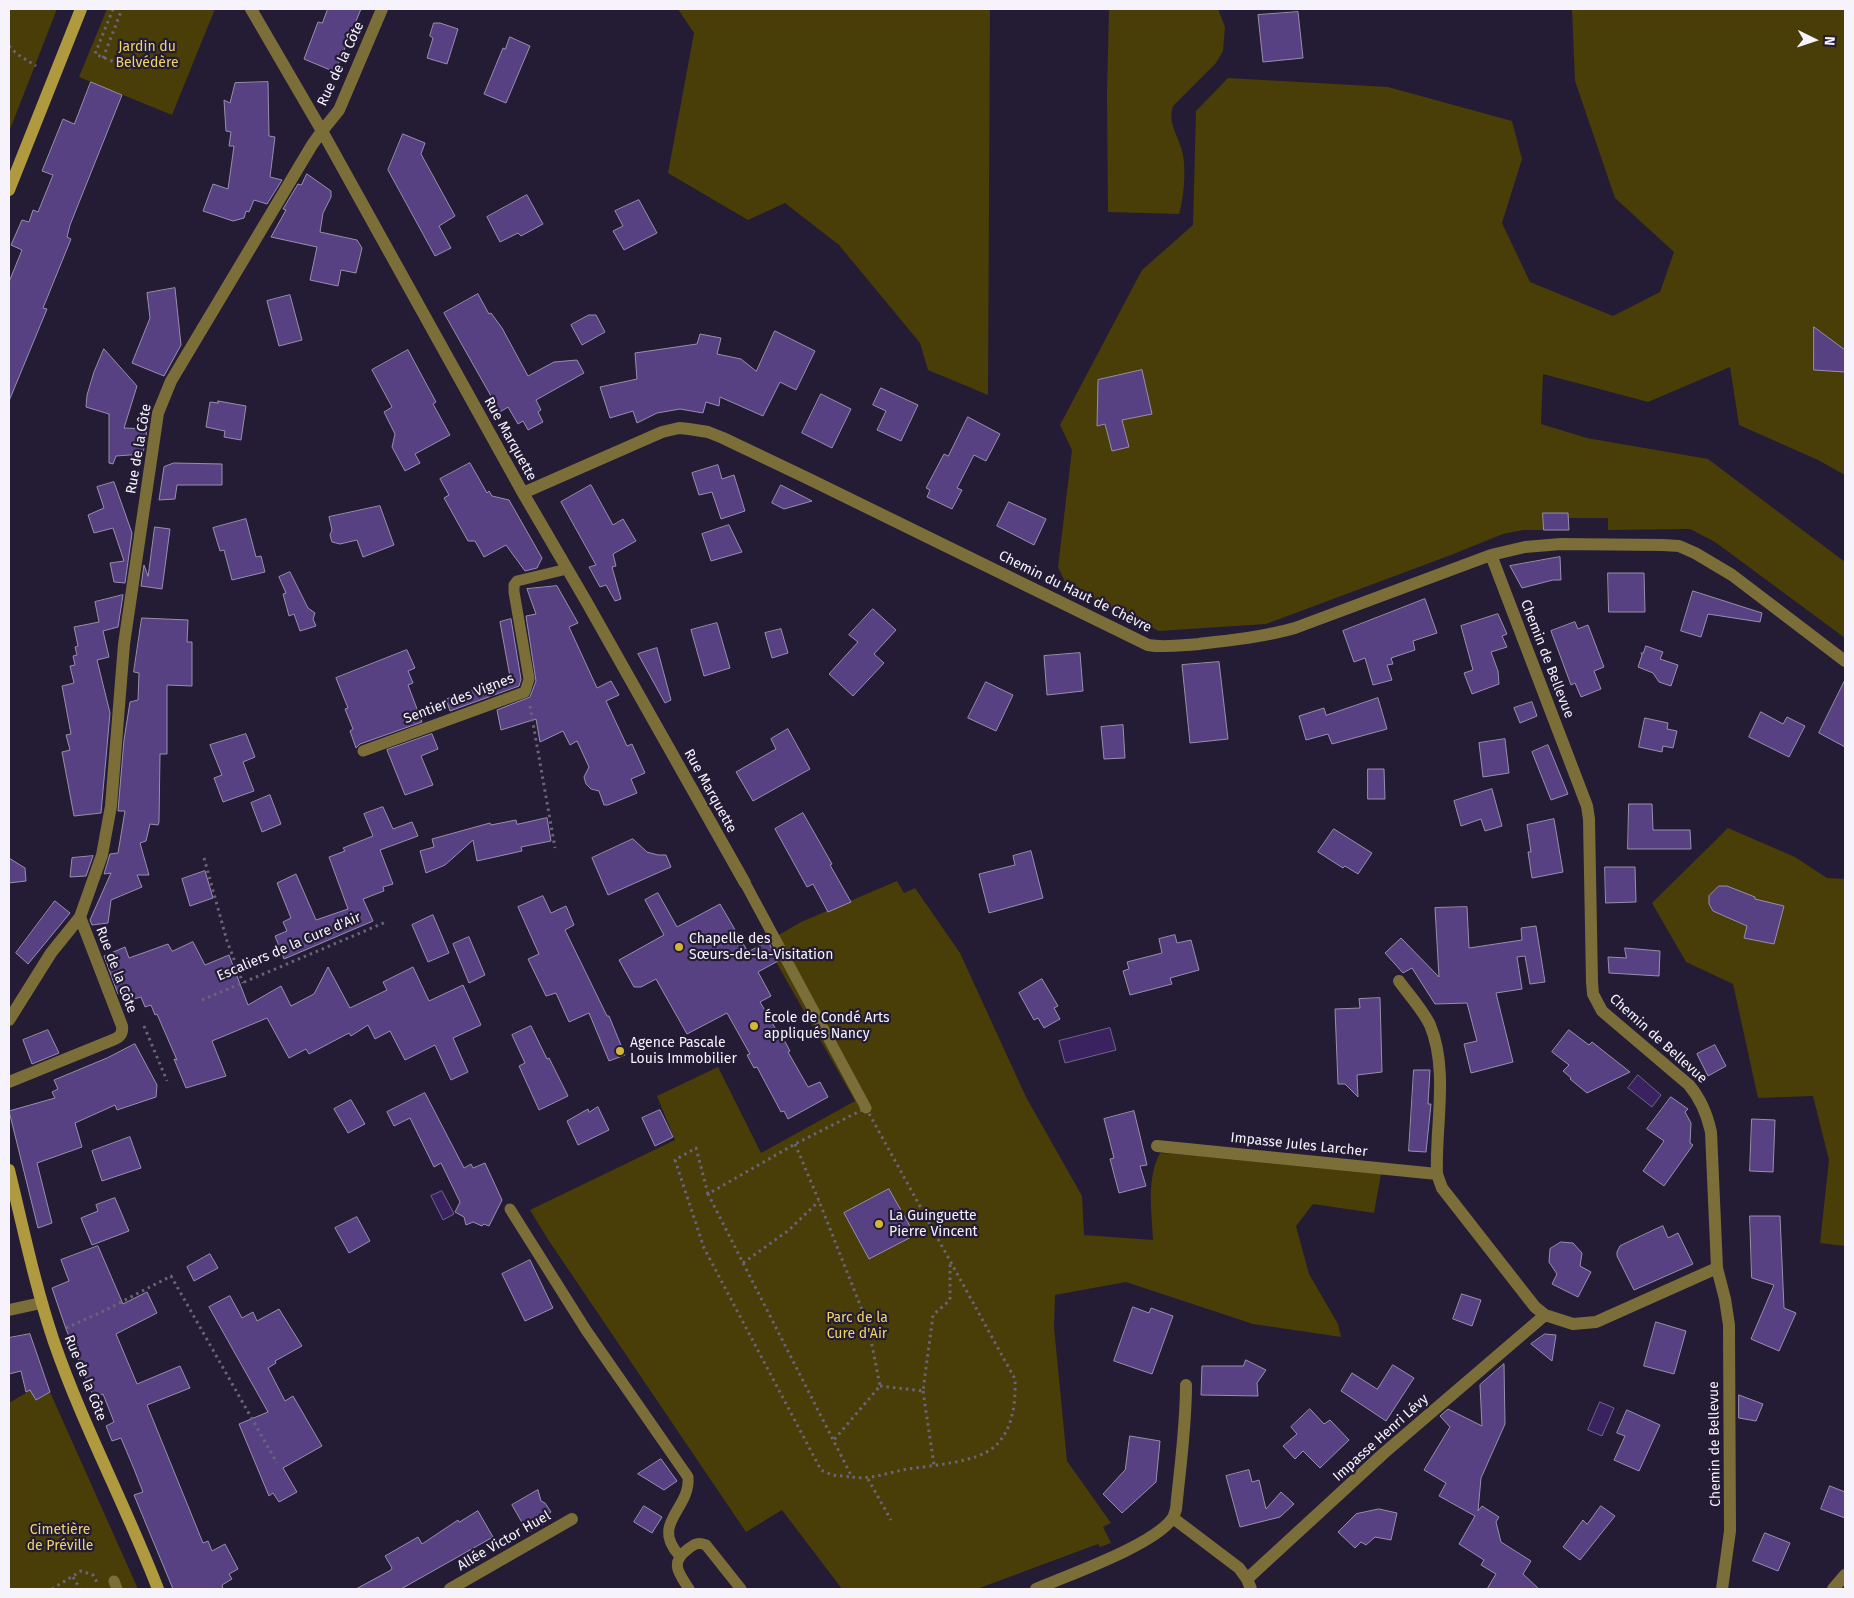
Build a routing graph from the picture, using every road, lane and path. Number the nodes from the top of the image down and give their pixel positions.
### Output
1 (81, 9) edge
2 (113, 9) edge
3 (122, 9) edge
4 (251, 9) edge
5 (382, 9) edge
6 (9, 46) edge
7 (153, 57) dead end
8 (103, 58) junction
9 (36, 66) dead end
10 (322, 130) junction
11 (9, 190) edge
12 (523, 493) junction
13 (1491, 556) junction
14 (567, 569) junction
15 (1845, 661) edge
16 (527, 688) junction
17 (363, 751) dead end
18 (555, 848) dead end
19 (204, 858) dead end
20 (744, 883) joint
21 (80, 917) junction
22 (386, 922) dead end
23 (1399, 981) dead end
24 (243, 983) junction
25 (202, 1000) dead end
26 (9, 1020) edge
27 (144, 1026) dead end
28 (167, 1081) dead end
29 (9, 1082) edge
30 (866, 1108) junction
31 (794, 1144) junction
32 (1157, 1146) dead end
33 (9, 1170) edge
34 (1437, 1174) junction
35 (708, 1194) junction
36 (819, 1201) junction
37 (510, 1209) dead end
38 (950, 1262) junction
39 (743, 1263) junction
40 (1717, 1268) junction
41 (42, 1303) junction
42 (9, 1310) edge
43 (1545, 1315) junction
44 (52, 1335) junction
45 (1186, 1385) dead end
46 (880, 1386) junction
47 (923, 1391) junction
48 (833, 1441) junction
49 (277, 1463) dead end
50 (934, 1465) junction
51 (852, 1477) junction
52 (868, 1479) junction
53 (1173, 1518) junction
54 (572, 1519) dead end
55 (891, 1520) dead end
56 (679, 1555) junction
57 (1845, 1575) edge
58 (73, 1577) junction
59 (1249, 1584) edge
60 (52, 1589) edge
61 (80, 1589) edge
62 (100, 1589) edge
63 (158, 1589) edge
64 (450, 1589) edge
65 (689, 1589) edge
66 (741, 1589) edge
67 (1036, 1589) edge
68 (1722, 1589) edge
69 (1833, 1589) edge

1 - 11 street
2 - 8 path
3 - 8 path
4 - 10 street, Rue Marquette
5 - 10 street, Rue de la Côte
6 - 9 path
7 - 8 path
10 - 12 street, Rue Marquette
10 - 21 street, Rue de la Côte
12 - 13 street, Chemin du Haut de Chèvre
12 - 14 street, Rue Marquette
13 - 15 street, Chemin du Haut de Chèvre
13 - 40 street, Chemin de Bellevue
14 - 16 lane, Sentier des Vignes
14 - 20 street, Rue Marquette
16 - 17 lane, Sentier des Vignes
16 - 18 path
19 - 24 path
20 - 30 lane
21 - 26 street, Rue de la Côte
21 - 29 street, Rue de la Côte
22 - 24 path, Escaliers de la Cure d'Air
23 - 34 street
24 - 25 path, Escaliers de la Cure d'Air
27 - 28 path
30 - 31 path
30 - 38 path
31 - 35 path
31 - 36 path
32 - 34 street, Impasse Jules Larcher
33 - 41 street, Rue de la Côte
34 - 43 street
35 - 39 path
35 - 51 path
36 - 39 path
36 - 46 path
37 - 56 lane
38 - 47 path
38 - 50 path
39 - 48 path
40 - 43 street
40 - 68 street, Chemin de Bellevue
41 - 42 street
41 - 44 street, Rue de la Côte
43 - 59 street, Impasse Henri Lévy
44 - 49 path
44 - 63 street, Rue de la Côte
45 - 53 street
46 - 47 path
46 - 48 path
47 - 50 path
48 - 51 path
50 - 52 path
51 - 52 path
52 - 55 path
53 - 59 street
53 - 67 street
54 - 64 street, Allée Victor Huel
56 - 65 lane
56 - 66 lane
57 - 69 street
58 - 60 path
58 - 61 path
58 - 62 path

